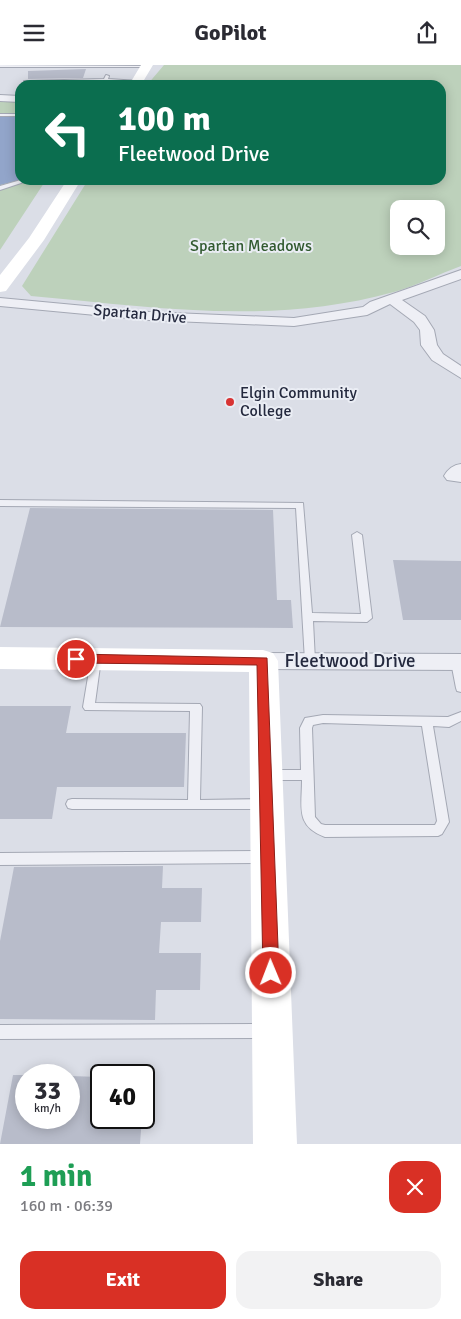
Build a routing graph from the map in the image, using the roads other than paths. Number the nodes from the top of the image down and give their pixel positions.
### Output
1 (0, 66) edge
2 (146, 66) edge
3 (56, 67) junction
4 (110, 67) junction
5 (53, 73) dead end
6 (105, 80) edge
7 (138, 80) edge
8 (0, 99) edge
9 (15, 99) edge
10 (0, 115) edge
11 (15, 115) edge
12 (15, 184) edge
13 (71, 185) edge
14 (0, 188) edge
15 (461, 274) edge
16 (0, 287) edge
17 (392, 299) junction
18 (0, 302) edge
19 (461, 373) edge
20 (461, 469) edge
21 (461, 476) edge
22 (0, 503) edge
23 (357, 535) dead end
24 (307, 617) junction
25 (0, 658) edge
26 (96, 659) junction
27 (263, 661) junction
28 (310, 661) junction
29 (458, 662) edge
30 (461, 689) edge
31 (461, 716) edge
32 (427, 721) junction
33 (308, 775) junction
34 (267, 789) junction
35 (72, 803) dead end
36 (194, 805) junction
37 (268, 857) junction
38 (0, 859) edge
39 (273, 1031) junction
40 (0, 1032) edge
41 (275, 1144) edge

1 - 3 lane
2 - 4 lane
2 - 7 street
3 - 4 lane
3 - 5 lane
4 - 6 lane
8 - 9 street
10 - 11 lane
12 - 14 lane
13 - 16 street
15 - 17 street, Spartan Drive
17 - 18 street, Spartan Drive
17 - 19 street
20 - 21 street
22 - 24 lane
23 - 24 lane
24 - 28 lane
25 - 26 street, Fleetwood Drive
26 - 27 street, Fleetwood Drive
26 - 36 lane
27 - 28 street, Fleetwood Drive
27 - 34 street
28 - 29 street, Fleetwood Drive
29 - 30 lane
31 - 32 lane
32 - 33 lane
32 - 33 lane
33 - 34 lane
34 - 36 lane
34 - 37 street
35 - 36 lane
37 - 38 lane
37 - 39 street
39 - 40 lane
39 - 41 street

